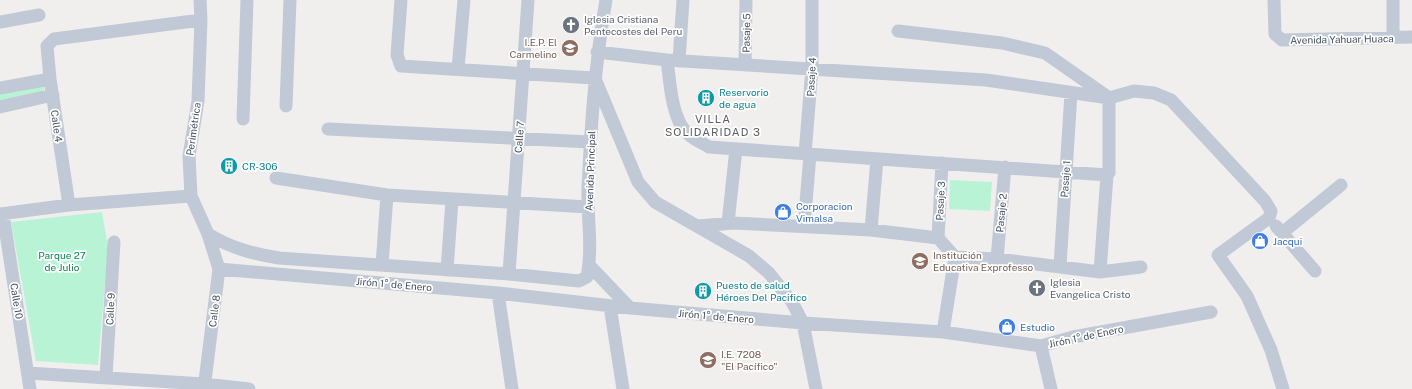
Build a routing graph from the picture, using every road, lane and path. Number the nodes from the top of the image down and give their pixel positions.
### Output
1 (200, 0) edge
2 (247, 0) edge
3 (290, 0) edge
4 (401, 0) edge
5 (464, 0) edge
6 (528, 0) edge
7 (606, 0) edge
8 (683, 0) edge
9 (746, 0) edge
10 (812, 0) edge
11 (1274, 0) edge
12 (1393, 0) edge
13 (39, 15) dead end
14 (201, 20) junction
15 (0, 22) edge
16 (898, 32) dead end
17 (1393, 37) junction
18 (1412, 37) edge
19 (597, 52) junction
20 (673, 61) junction
21 (745, 65) junction
22 (1063, 66) junction
23 (812, 68) junction
24 (458, 69) junction
25 (523, 73) junction
26 (594, 78) junction
27 (50, 79) junction
28 (0, 88) edge
29 (1054, 90) junction
30 (1072, 93) junction
31 (53, 96) junction
32 (1109, 98) junction
33 (286, 106) dead end
34 (0, 107) edge
35 (243, 119) dead end
36 (328, 129) dead end
37 (519, 139) junction
38 (590, 142) junction
39 (736, 149) junction
40 (807, 154) junction
41 (877, 159) junction
42 (942, 163) junction
43 (1005, 167) junction
44 (1066, 171) junction
45 (1107, 175) junction
46 (276, 178) dead end
47 (1341, 186) dead end
48 (387, 195) junction
49 (191, 196) junction
50 (452, 200) junction
51 (514, 203) junction
52 (69, 205) junction
53 (588, 207) junction
54 (1, 214) edge
55 (1269, 218) junction
56 (728, 223) junction
57 (698, 226) junction
58 (804, 226) junction
59 (871, 230) junction
60 (1282, 233) junction
61 (208, 234) junction
62 (938, 238) junction
63 (114, 242) dead end
64 (956, 257) junction
65 (997, 259) junction
66 (382, 265) junction
67 (589, 265) junction
68 (1060, 266) junction
69 (1141, 268) dead end
70 (219, 269) junction
71 (447, 270) junction
72 (1314, 271) dead end
73 (1100, 272) junction
74 (509, 274) junction
75 (498, 293) junction
76 (610, 306) junction
77 (630, 308) junction
78 (1211, 312) dead end
79 (803, 323) junction
80 (942, 332) junction
81 (1041, 346) junction
82 (28, 373) junction
83 (106, 377) junction
84 (204, 387) edge
85 (30, 389) edge
86 (249, 389) edge
87 (512, 389) edge
88 (623, 389) edge
89 (816, 389) edge
90 (1051, 389) edge
91 (1283, 389) edge

1 - 14 street, Perimétrica
2 - 35 street
3 - 33 street
4 - 24 street
5 - 24 street
6 - 25 street, Calle 7
7 - 19 street, Avenida Principal
8 - 20 street
9 - 21 street, Pasaje 5
10 - 23 street, Pasaje 4
11 - 17 street, Avenida Yahuar Huaca
12 - 17 street
13 - 15 street
14 - 27 street, Calle 4
14 - 49 street, Perimétrica
16 - 22 street
17 - 18 street, Avenida Yahuar Huaca
19 - 20 street
19 - 26 street, Avenida Principal
20 - 21 street
20 - 39 street
21 - 23 street
22 - 29 street
22 - 32 street
23 - 29 street
23 - 40 street, Pasaje 4
24 - 25 street
25 - 26 street
25 - 37 street, Calle 7
26 - 38 street, Avenida Principal
26 - 57 street
27 - 28 street
27 - 31 street, Calle 4
29 - 30 street
30 - 32 street
30 - 44 street, Pasaje 1
31 - 34 street
31 - 52 street, Calle 4
32 - 45 street
32 - 55 street
36 - 37 street
37 - 38 street
37 - 51 street, Calle 7
38 - 53 street, Avenida Principal
39 - 40 street
39 - 56 street
40 - 41 street
40 - 58 street, Pasaje 4
41 - 42 street
41 - 59 street
42 - 43 street
42 - 62 street, Pasaje 3
43 - 44 street
43 - 65 street, Pasaje 2
44 - 45 street
44 - 68 street, Pasaje 1
45 - 73 street
46 - 48 street
47 - 60 street
48 - 50 street
48 - 66 street
49 - 52 street
49 - 61 street, Perimétrica
50 - 51 street
50 - 71 street
51 - 53 street
51 - 74 street, Calle 7
52 - 54 street
53 - 67 street, Avenida Principal
54 - 82 street, Calle 10
55 - 60 street
55 - 91 street
56 - 57 street
56 - 58 street
57 - 79 street
58 - 59 street
59 - 62 street
60 - 72 street
61 - 66 street
61 - 70 street, Calle 8
62 - 64 street
63 - 83 street, Calle 9
64 - 65 street
64 - 80 street
65 - 68 street
66 - 71 street
67 - 74 street
67 - 77 street
68 - 73 street
69 - 73 street
70 - 75 street, Jirón 1° de Enero
70 - 84 street, Calle 8
71 - 74 street
75 - 76 street, Jirón 1° de Enero
75 - 87 street
76 - 77 street, Jirón 1° de Enero
76 - 88 street
77 - 79 street, Jirón 1° de Enero
78 - 81 street, Jirón 1° de Enero
79 - 80 street, Jirón 1° de Enero
79 - 89 street
80 - 81 street, Jirón 1° de Enero
81 - 90 street
82 - 83 street
82 - 85 street, Calle 10
83 - 84 street
84 - 86 street

